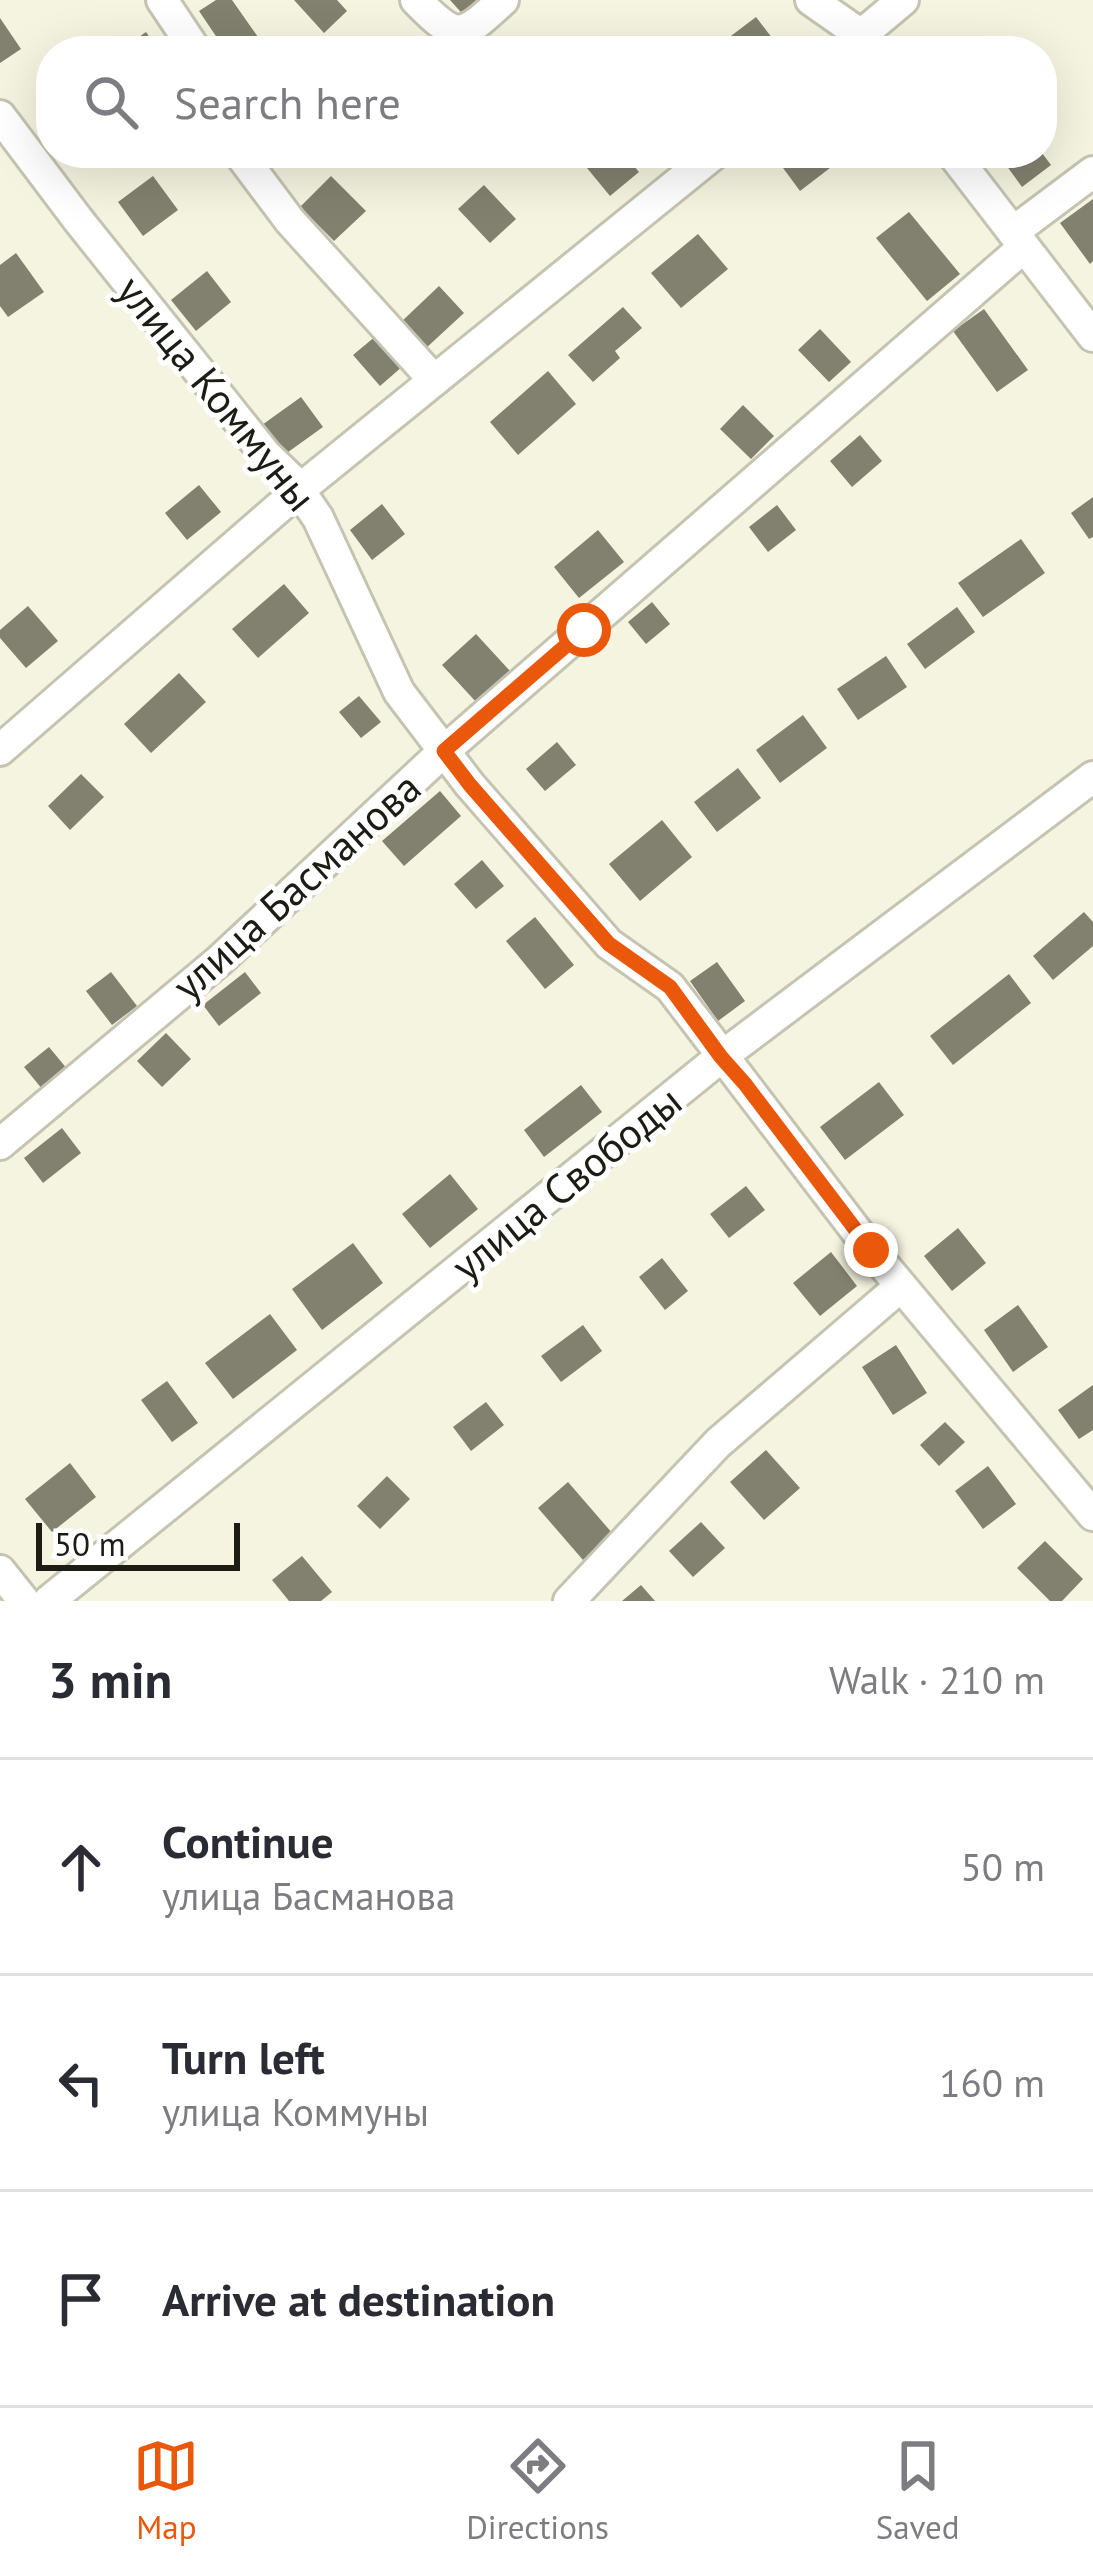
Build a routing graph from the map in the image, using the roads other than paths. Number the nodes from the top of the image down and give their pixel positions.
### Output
1 (162, 0) edge
2 (416, 0) edge
3 (503, 0) edge
4 (811, 0) edge
5 (903, 0) edge
6 (186, 36) edge
7 (849, 36) edge
8 (869, 36) edge
9 (0, 116) edge
10 (36, 164) edge
11 (39, 168) edge
12 (250, 168) edge
13 (697, 168) edge
14 (963, 168) edge
15 (1093, 172) edge
16 (1018, 240) junction
17 (1093, 336) edge
18 (434, 380) junction
19 (299, 490) junction
20 (0, 750) edge
21 (444, 751) junction
22 (1093, 777) edge
23 (721, 1057) junction
24 (0, 1144) edge
25 (901, 1286) junction
26 (1093, 1515) edge
27 (0, 1571) edge
28 (25, 1601) edge
29 (50, 1601) edge
30 (569, 1601) edge

1 - 6 street
2 - 3 street
4 - 7 street
5 - 8 street
9 - 10 street, улица Коммуны
11 - 19 street, улица Коммуны
12 - 18 street
13 - 18 street
14 - 16 street
15 - 16 street, улица Басманова
16 - 17 street
16 - 21 street, улица Басманова
18 - 19 street
19 - 20 street
19 - 21 street, улица Коммуны
21 - 23 street, улица Коммуны
21 - 24 street, улица Басманова
22 - 23 street, улица Свободы
23 - 25 street, улица Коммуны
23 - 29 street, улица Свободы
25 - 26 street, улица Коммуны
25 - 30 street
27 - 28 street

